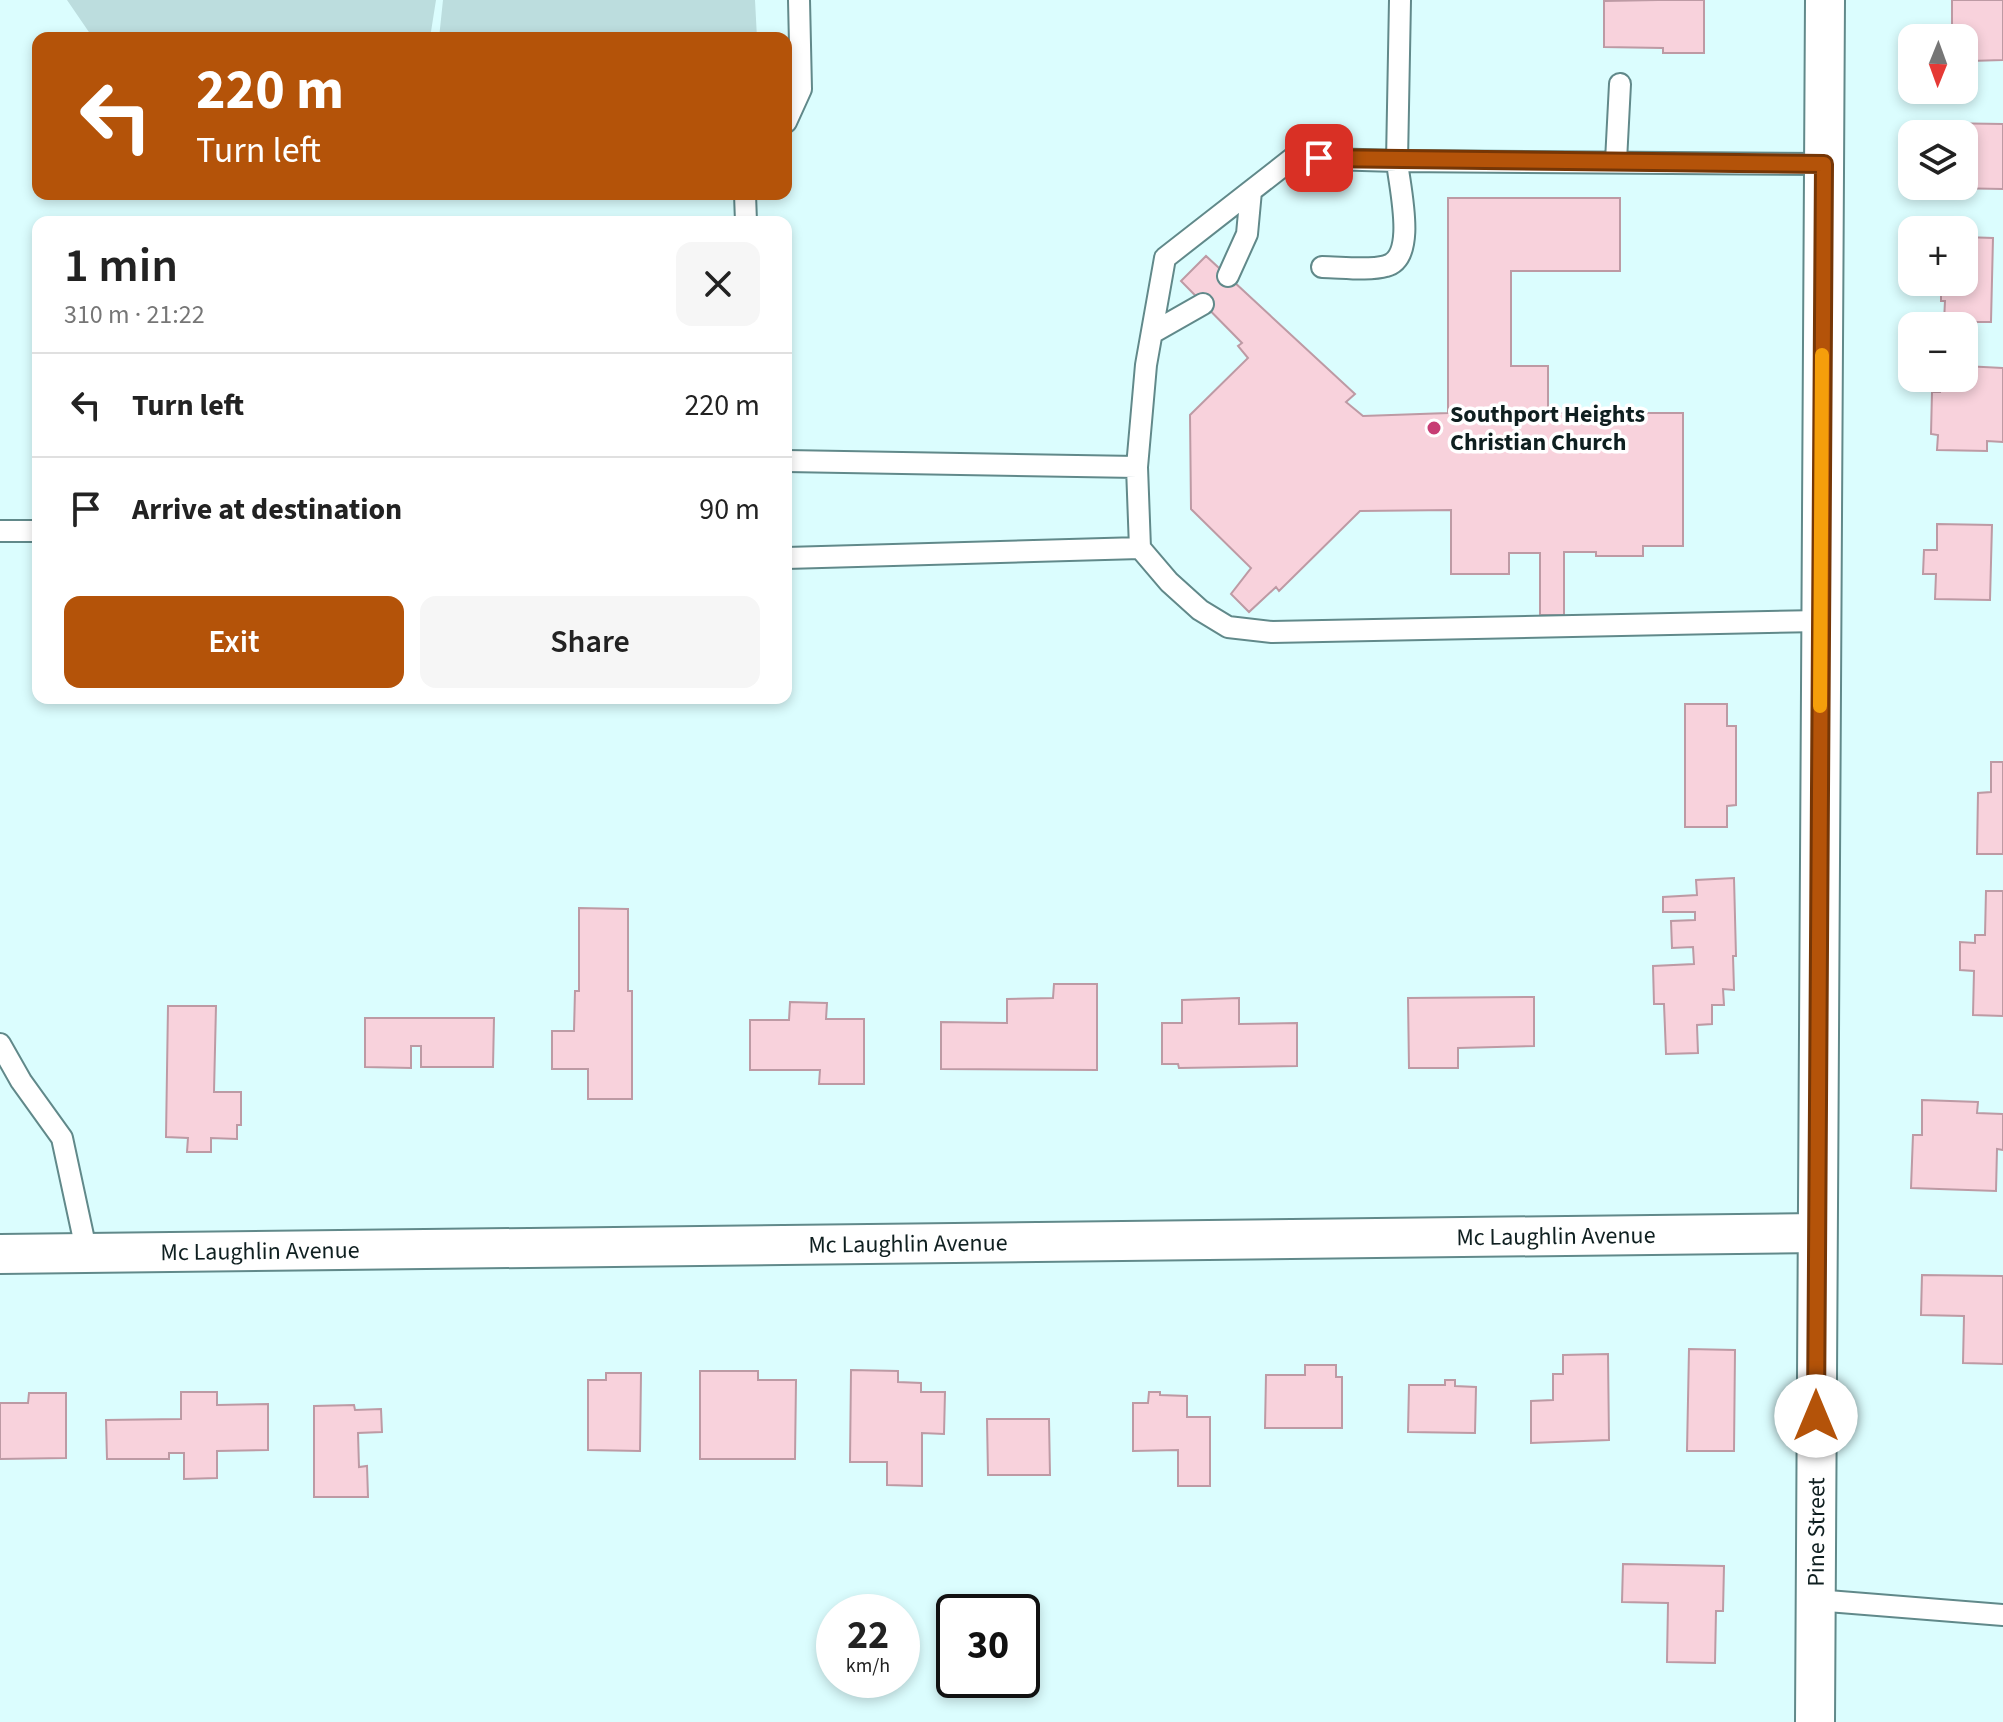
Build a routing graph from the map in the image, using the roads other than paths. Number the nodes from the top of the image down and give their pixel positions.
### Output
1 (799, 0) edge
2 (1400, 0) edge
3 (1825, 0) edge
4 (1620, 84) dead end
5 (792, 109) edge
6 (1397, 161) junction
7 (1616, 161) junction
8 (1824, 164) junction
9 (1251, 191) junction
10 (1322, 267) dead end
11 (1228, 276) dead end
12 (1203, 304) dead end
13 (1152, 333) junction
14 (792, 461) edge
15 (1137, 467) junction
16 (0, 531) edge
17 (32, 531) edge
18 (1140, 548) junction
19 (792, 558) edge
20 (1821, 621) junction
21 (0, 1044) edge
22 (1817, 1233) junction
23 (0, 1254) edge
24 (87, 1254) junction
25 (1815, 1600) junction
26 (2003, 1615) edge
27 (1815, 1722) edge

1 - 5 lane
2 - 6 lane
3 - 8 street, Pine Street
4 - 7 lane
6 - 7 lane
6 - 9 lane
6 - 10 lane
7 - 8 lane
8 - 20 street, Pine Street
9 - 11 lane
9 - 13 lane
12 - 13 lane
13 - 15 lane
14 - 15 lane
15 - 18 lane
16 - 17 lane
18 - 19 lane
18 - 20 lane
20 - 22 street, Pine Street
21 - 24 lane
22 - 24 street, Mc Laughlin Avenue
22 - 25 street, Pine Street
23 - 24 street, Mc Laughlin Avenue
25 - 26 lane
25 - 27 street, Pine Street

